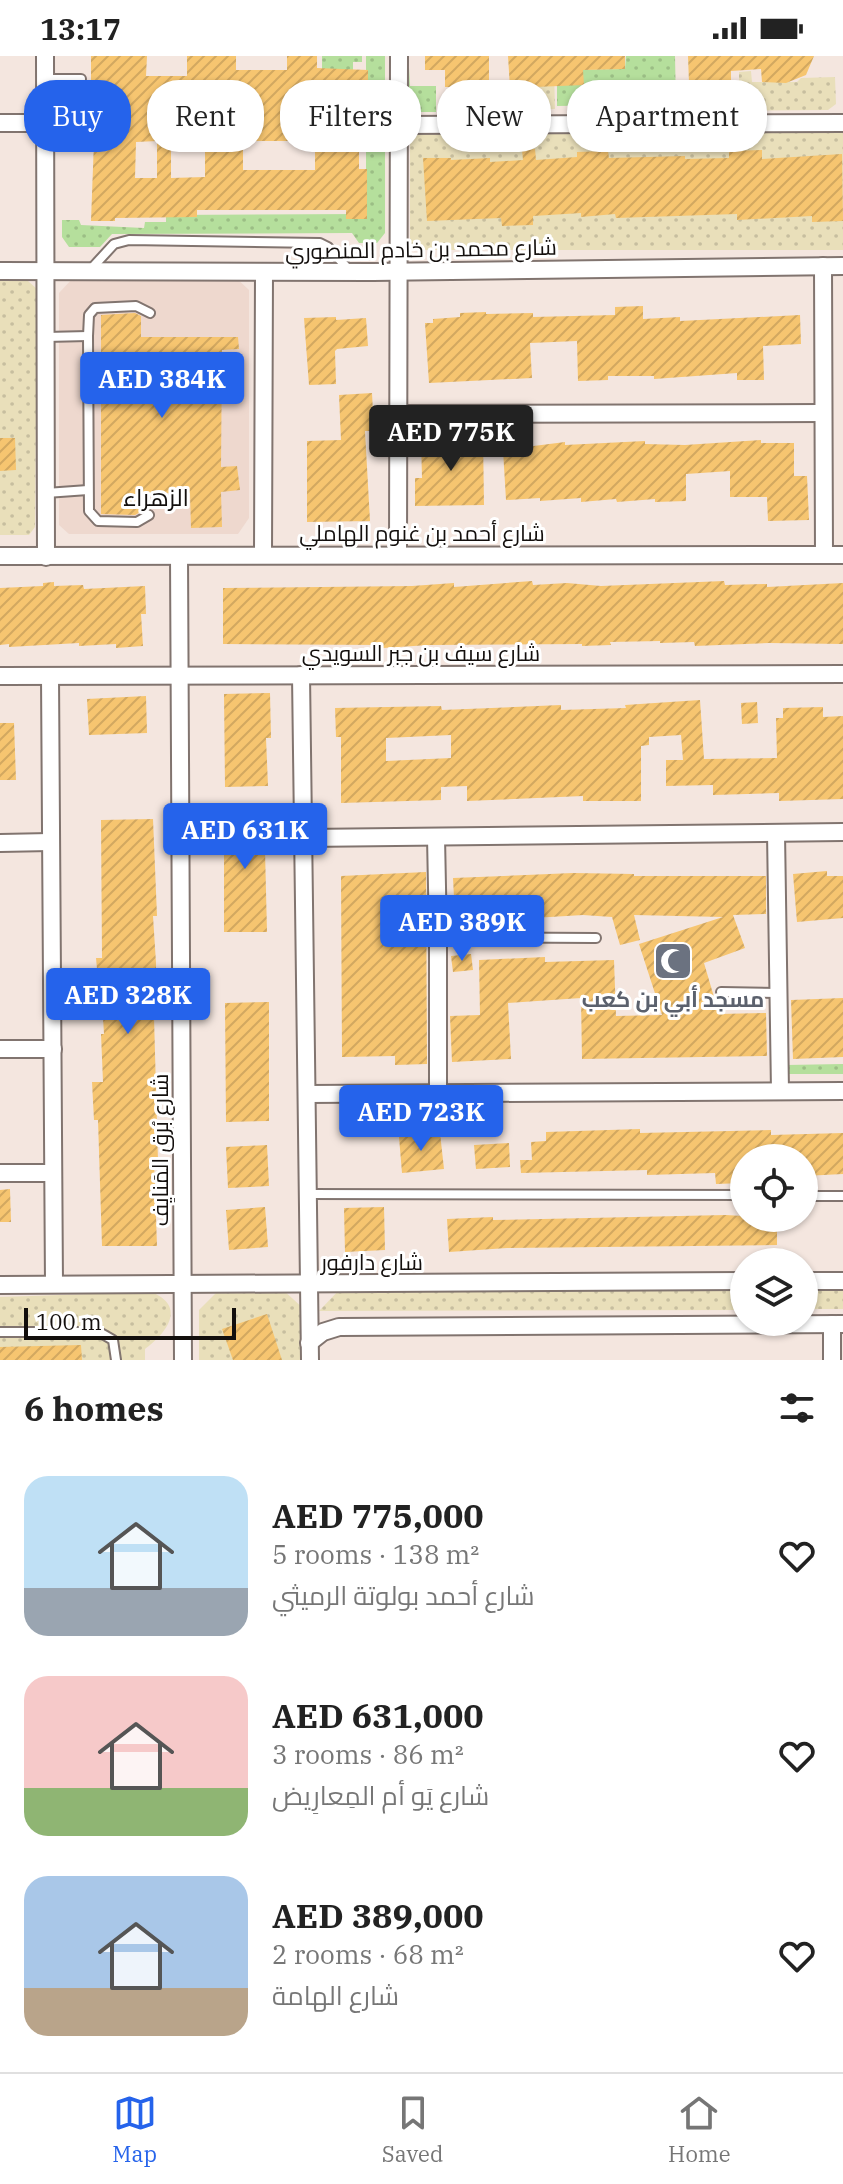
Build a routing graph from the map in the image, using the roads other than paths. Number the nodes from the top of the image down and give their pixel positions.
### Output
1 (45, 56) edge
2 (399, 56) edge
3 (45, 79) joint
4 (81, 79) dead end
5 (399, 80) edge
6 (0, 123) edge
7 (24, 123) edge
8 (843, 123) edge
9 (421, 125) edge
10 (45, 152) edge
11 (399, 152) edge
12 (823, 266) junction
13 (843, 266) edge
14 (0, 271) edge
15 (90, 271) junction
16 (399, 271) junction
17 (46, 272) junction
18 (264, 272) junction
19 (350, 272) junction
20 (150, 313) dead end
21 (88, 336) junction
22 (46, 337) junction
23 (823, 413) junction
24 (399, 414) junction
25 (88, 490) junction
26 (46, 493) junction
27 (149, 515) dead end
28 (263, 555) junction
29 (398, 555) junction
30 (824, 555) junction
31 (843, 555) edge
32 (0, 556) edge
33 (179, 556) junction
34 (46, 557) junction
35 (843, 674) edge
36 (180, 675) junction
37 (301, 675) junction
38 (0, 676) edge
39 (50, 676) junction
40 (843, 832) edge
41 (776, 833) junction
42 (436, 837) junction
43 (305, 838) junction
44 (50, 842) junction
45 (0, 843) edge
46 (438, 937) junction
47 (596, 938) dead end
48 (721, 992) dead end
49 (779, 993) junction
50 (0, 1049) edge
51 (53, 1049) junction
52 (780, 1091) junction
53 (843, 1091) edge
54 (438, 1092) junction
55 (307, 1094) junction
56 (0, 1173) edge
57 (53, 1173) junction
58 (309, 1194) junction
59 (730, 1195) edge
60 (818, 1196) edge
61 (843, 1196) edge
62 (730, 1281) edge
63 (818, 1281) edge
64 (843, 1281) edge
65 (183, 1283) junction
66 (54, 1284) junction
67 (308, 1284) junction
68 (0, 1285) edge
69 (838, 1324) edge
70 (0, 1332) edge
71 (310, 1352) edge
72 (116, 1360) edge
73 (183, 1360) edge
74 (832, 1360) edge

1 - 3 street
2 - 5 street
3 - 4 lane
6 - 7 street
8 - 9 street
10 - 17 street
11 - 16 street
12 - 13 street, شارع محمد بن خادم المنصوري
12 - 16 street, شارع محمد بن خادم المنصوري
12 - 23 street
14 - 17 street, شارع محمد بن خادم المنصوري
15 - 17 street, شارع محمد بن خادم المنصوري
15 - 18 street, شارع محمد بن خادم المنصوري
15 - 19 lane
16 - 19 street, شارع محمد بن خادم المنصوري
16 - 24 street
17 - 22 street
18 - 19 street, شارع محمد بن خادم المنصوري
18 - 28 street
20 - 21 lane
21 - 22 lane
21 - 25 lane
22 - 26 street
23 - 24 street
23 - 30 street
24 - 29 street
25 - 26 lane
25 - 27 lane
26 - 34 street
28 - 29 street, شارع أحمد بن غنوم الهاملي
28 - 33 street, شارع أحمد بن غنوم الهاملي
29 - 30 street, شارع أحمد بن غنوم الهاملي
30 - 31 street, شارع أحمد بن غنوم الهاملي
32 - 34 street, شارع أحمد بن غنوم الهاملي
33 - 34 street, شارع أحمد بن غنوم الهاملي
33 - 36 street, شارع بُرق المَنايِف
35 - 37 street, شارع سيف بن جبر السويدي
36 - 37 street, شارع سيف بن جبر السويدي
36 - 39 street, شارع سيف بن جبر السويدي
36 - 65 street, شارع بُرق المَنايِف
37 - 43 street
38 - 39 street, شارع سيف بن جبر السويدي
39 - 44 street
40 - 41 street
41 - 42 street
41 - 49 street
42 - 43 street
42 - 46 street
43 - 55 street
44 - 45 street
44 - 51 street
46 - 47 lane
46 - 54 street
48 - 49 lane
49 - 52 street
50 - 51 street
51 - 57 street
52 - 53 street
52 - 54 street
54 - 55 street
55 - 58 street
56 - 57 street
57 - 66 street
58 - 59 lane
58 - 67 street
60 - 61 lane
62 - 67 street, شارع دارفور
63 - 64 street
65 - 66 street, شارع دارفور
65 - 67 street, شارع دارفور
65 - 73 street, شارع بُرق المَنايِف
66 - 68 street, شارع دارفور
67 - 71 street
69 - 71 street
69 - 74 street
70 - 72 lane

